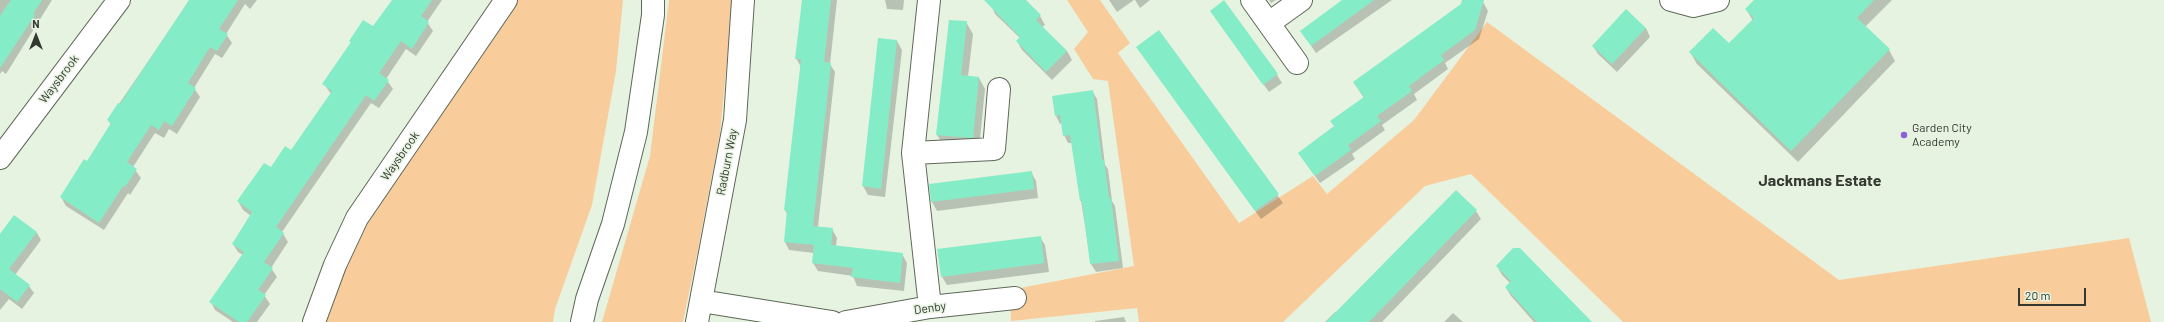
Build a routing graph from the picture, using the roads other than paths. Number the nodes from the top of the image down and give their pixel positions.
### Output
1 (119, 0) edge
2 (506, 0) edge
3 (653, 0) edge
4 (744, 0) edge
5 (929, 0) edge
6 (1252, 0) edge
7 (1301, 0) edge
8 (1671, 0) edge
9 (1718, 0) edge
10 (1269, 23) junction
11 (1297, 63) dead end
12 (999, 89) dead end
13 (913, 153) junction
14 (0, 158) edge
15 (1015, 298) dead end
16 (930, 307) junction
17 (699, 312) edge
18 (314, 322) edge
19 (582, 322) edge
20 (832, 322) edge
21 (846, 322) edge

1 - 14 street, Waysbrook
2 - 18 street, Waysbrook
3 - 19 street
4 - 17 street, Radburn Way
5 - 13 street
6 - 10 street
7 - 10 street
8 - 9 street
10 - 11 street
12 - 13 street
13 - 16 street
15 - 16 street, Denby
16 - 21 street, Denby
17 - 20 street

